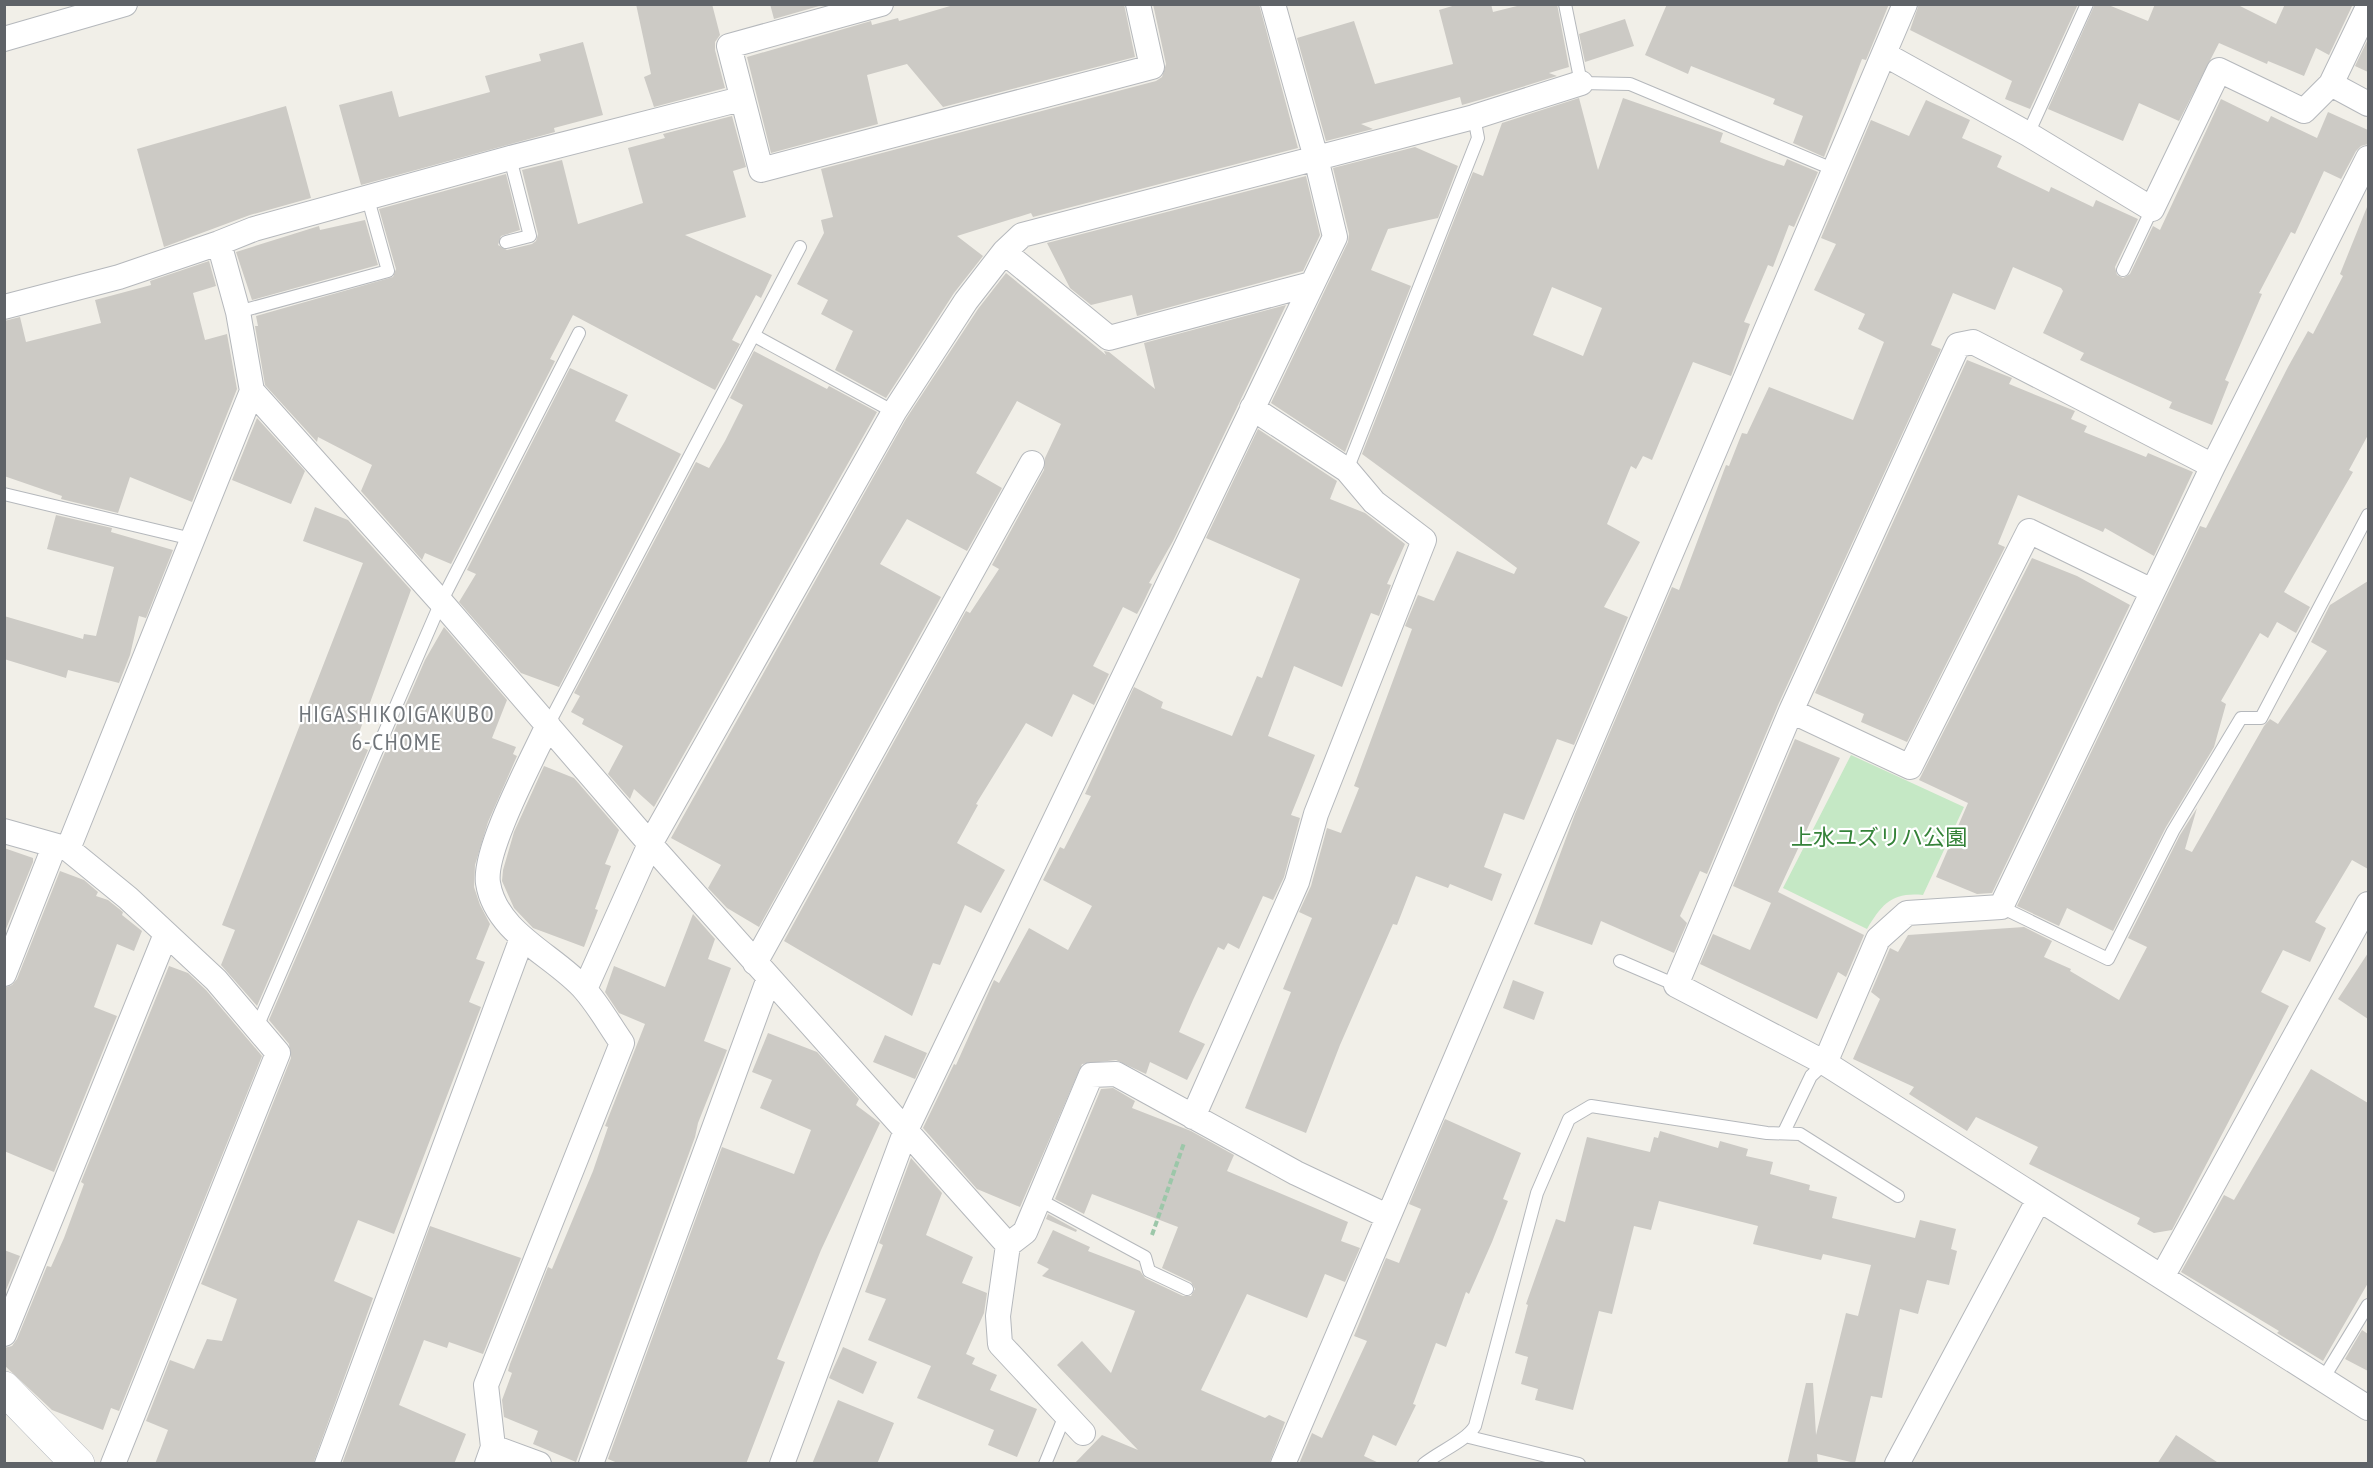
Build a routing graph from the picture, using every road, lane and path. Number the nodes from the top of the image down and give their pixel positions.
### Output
1 (125, 4) edge
2 (881, 4) edge
3 (1138, 4) edge
4 (1272, 4) edge
5 (1566, 4) edge
6 (1905, 4) edge
7 (2087, 4) edge
8 (2368, 7) edge
9 (4, 39) edge
10 (1884, 54) junction
11 (1581, 83) junction
12 (2331, 84) junction
13 (741, 99) junction
14 (2368, 104) edge
15 (1474, 117) junction
16 (2028, 134) junction
17 (510, 158) junction
18 (1316, 158) junction
19 (2368, 158) edge
20 (1835, 170) junction
21 (368, 199) junction
22 (2152, 209) junction
23 (506, 242) dead end
24 (219, 243) junction
25 (800, 247) dead end
26 (1004, 252) junction
27 (2123, 270) dead end
28 (1311, 284) junction
29 (4, 307) edge
30 (238, 312) junction
31 (579, 333) dead end
32 (755, 336) junction
33 (252, 391) junction
34 (1252, 408) junction
35 (894, 412) junction
36 (1032, 463) dead end
37 (2213, 466) junction
38 (1347, 470) junction
39 (4, 494) edge
40 (2368, 515) edge
41 (192, 539) junction
42 (2152, 591) junction
43 (441, 602) junction
44 (1791, 711) junction
45 (548, 725) junction
46 (4, 831) edge
47 (650, 844) junction
48 (61, 848) junction
49 (2368, 904) edge
50 (2001, 907) junction
51 (166, 934) junction
52 (522, 938) junction
53 (1620, 961) dead end
54 (762, 970) junction
55 (4, 974) edge
56 (1676, 985) junction
57 (585, 989) junction
58 (257, 1027) junction
59 (1825, 1063) junction
60 (1193, 1117) junction
61 (906, 1130) junction
62 (1784, 1132) junction
63 (1898, 1196) dead end
64 (1038, 1199) junction
65 (2039, 1199) junction
66 (1387, 1216) junction
67 (1008, 1245) junction
68 (1145, 1257) junction
69 (2162, 1277) junction
70 (1187, 1289) dead end
71 (2368, 1305) edge
72 (4, 1334) edge
73 (2323, 1379) junction
74 (4, 1388) edge
75 (2368, 1408) edge
76 (1066, 1413) junction
77 (1083, 1433) dead end
78 (1469, 1437) junction
79 (490, 1456) edge
80 (78, 1464) edge
81 (113, 1464) edge
82 (327, 1464) edge
83 (539, 1464) edge
84 (591, 1464) edge
85 (782, 1464) edge
86 (1044, 1464) edge
87 (1283, 1464) edge
88 (1424, 1464) edge
89 (1579, 1464) edge
90 (1897, 1464) edge

1 - 9 street
2 - 13 street
3 - 13 street
4 - 18 street
5 - 11 lane
6 - 10 street
7 - 16 lane
8 - 12 street
10 - 16 street
10 - 20 street
11 - 15 street
11 - 20 lane
12 - 14 street
12 - 22 street
13 - 17 street
15 - 18 street
15 - 38 lane
16 - 22 street
17 - 21 street
17 - 23 lane
18 - 26 street
18 - 28 street
19 - 37 street
20 - 66 street
21 - 24 street
21 - 30 lane
22 - 27 lane
24 - 29 street
24 - 30 street
25 - 32 lane
26 - 28 street
26 - 35 street
28 - 34 street
30 - 33 street
31 - 43 lane
32 - 35 lane
32 - 45 lane
33 - 41 street
33 - 43 street
34 - 38 street
34 - 61 street
35 - 47 street
36 - 54 street
37 - 42 street
37 - 44 street
38 - 60 street
39 - 41 lane
40 - 50 lane
41 - 48 street
42 - 44 street
42 - 50 street
43 - 45 street
43 - 58 lane
44 - 56 street
45 - 47 street
45 - 52 street
46 - 48 street
47 - 54 street
47 - 57 street
48 - 51 street
48 - 55 street
49 - 69 street
50 - 59 street
51 - 58 street
51 - 72 street
52 - 57 street
52 - 82 street
53 - 56 lane
54 - 61 street
54 - 84 street
56 - 59 street
57 - 79 street
58 - 81 street
59 - 62 lane
59 - 65 street
60 - 64 street
60 - 66 street
60 - 68 path
61 - 67 street
61 - 85 street
62 - 63 lane
62 - 78 lane
64 - 67 street
64 - 68 lane
65 - 69 street
65 - 90 street
66 - 87 street
67 - 76 street
68 - 70 lane
69 - 73 street
71 - 73 lane
73 - 75 street
74 - 80 main road
76 - 77 street
76 - 86 lane
78 - 88 lane
78 - 89 lane
79 - 83 street

